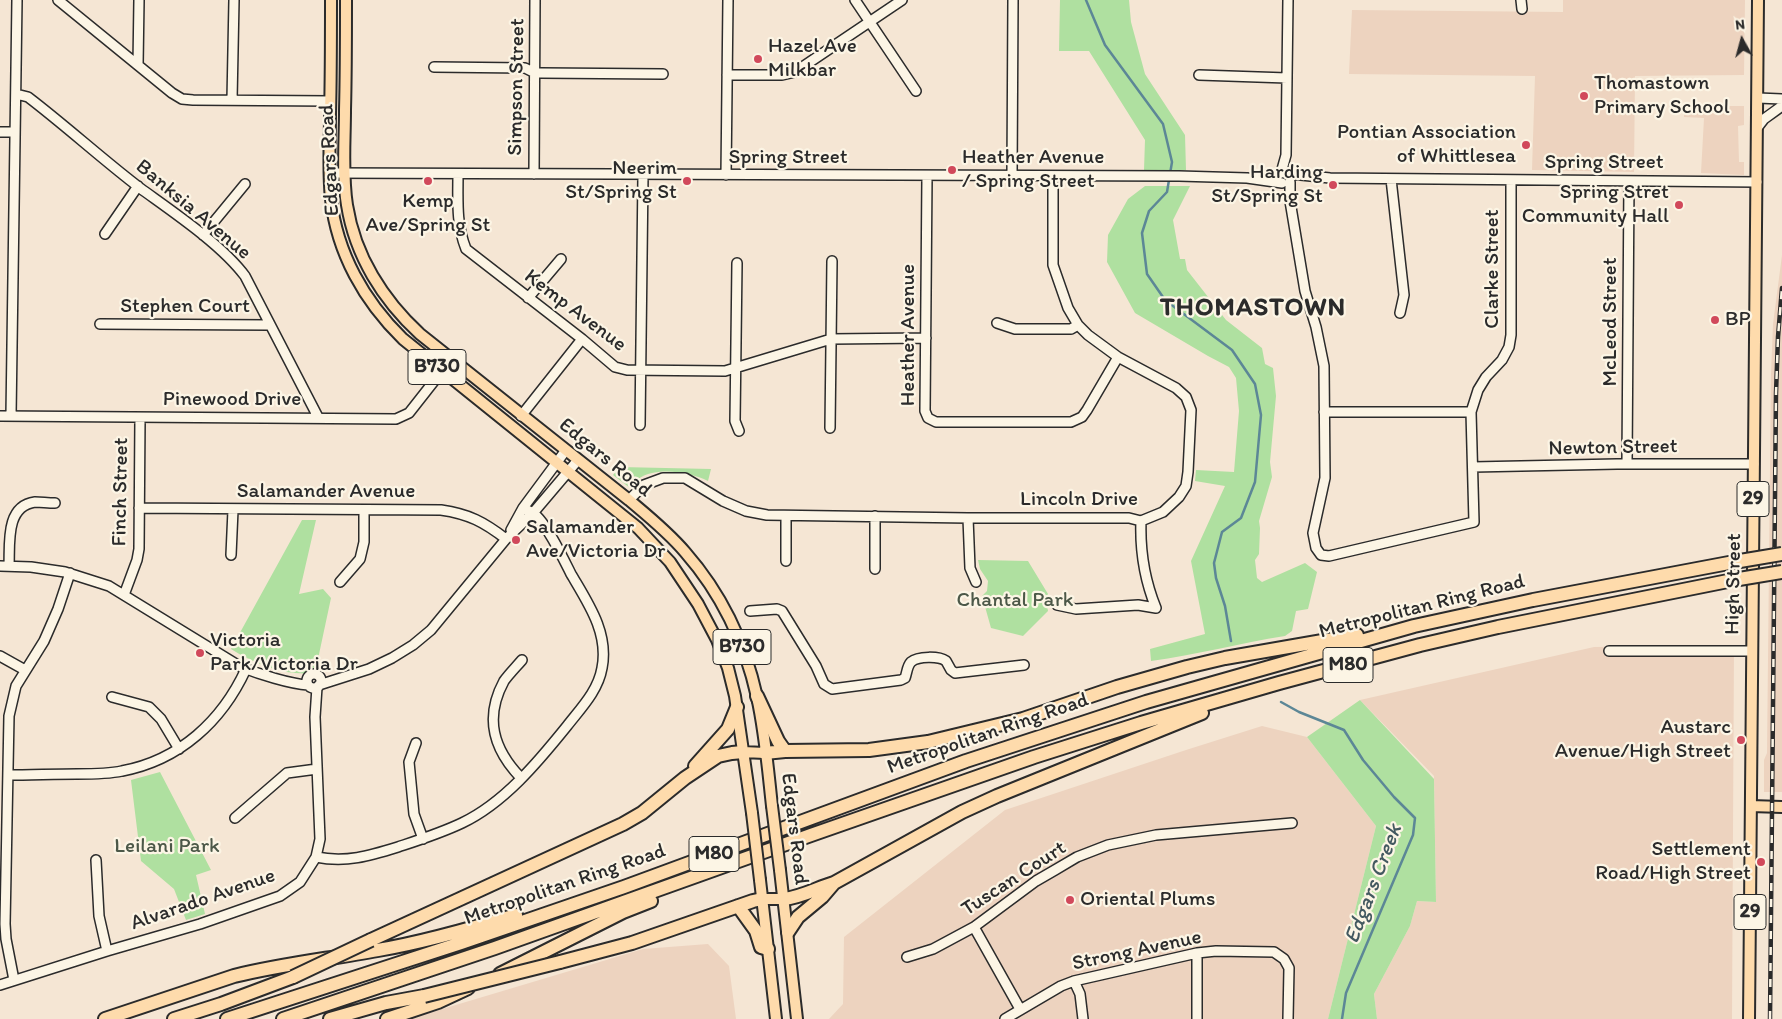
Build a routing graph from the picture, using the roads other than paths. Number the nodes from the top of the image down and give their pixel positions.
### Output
1 (17, 0) edge
2 (58, 0) edge
3 (139, 0) edge
4 (234, 0) edge
5 (332, 0) edge
6 (346, 0) edge
7 (536, 0) edge
8 (728, 0) edge
9 (855, 0) edge
10 (902, 0) edge
11 (1013, 0) edge
12 (1288, 0) edge
13 (1758, 0) edge
14 (870, 22) junction
15 (138, 65) junction
16 (434, 67) dead end
17 (535, 73) junction
18 (663, 74) dead end
19 (727, 75) junction
20 (1198, 75) dead end
21 (1287, 78) junction
22 (916, 91) dead end
23 (16, 94) junction
24 (1758, 98) junction
25 (232, 100) junction
26 (1782, 100) edge
27 (330, 101) junction
28 (1782, 106) edge
29 (1757, 128) junction
30 (0, 132) edge
31 (15, 132) junction
32 (330, 173) junction
33 (345, 174) junction
34 (458, 174) junction
35 (534, 174) junction
36 (643, 175) junction
37 (726, 175) junction
38 (927, 176) junction
39 (1012, 176) junction
40 (1053, 176) junction
41 (1286, 178) junction
42 (1391, 179) junction
43 (1511, 180) junction
44 (1629, 181) junction
45 (1757, 182) junction
46 (245, 184) dead end
47 (138, 186) junction
48 (105, 234) dead end
49 (203, 236) junction
50 (561, 259) dead end
51 (832, 261) dead end
52 (737, 263) dead end
53 (528, 298) junction
54 (1400, 313) dead end
55 (997, 323) dead end
56 (100, 324) dead end
57 (269, 325) junction
58 (1078, 325) junction
59 (926, 338) junction
60 (582, 339) junction
61 (831, 339) junction
62 (1118, 357) junction
63 (735, 369) junction
64 (640, 370) junction
65 (442, 371) junction
66 (1324, 412) junction
67 (1470, 412) junction
68 (0, 416) edge
69 (11, 416) junction
70 (521, 416) junction
71 (318, 417) junction
72 (140, 418) junction
73 (640, 425) dead end
74 (830, 428) dead end
75 (739, 431) dead end
76 (566, 450) junction
77 (578, 460) junction
78 (556, 462) junction
79 (1627, 464) junction
80 (1754, 464) junction
81 (1472, 466) junction
82 (568, 472) junction
83 (629, 500) junction
84 (55, 503) dead end
85 (139, 508) junction
86 (523, 508) junction
87 (233, 510) junction
88 (364, 510) junction
89 (531, 515) junction
90 (786, 516) junction
91 (875, 516) junction
92 (968, 518) junction
93 (1141, 521) junction
94 (506, 539) junction
95 (1782, 554) edge
96 (232, 555) dead end
97 (786, 561) dead end
98 (5, 566) edge
99 (875, 569) dead end
100 (1782, 572) edge
101 (68, 573) junction
102 (340, 582) dead end
103 (976, 582) dead end
104 (124, 595) junction
105 (1057, 604) dead end
106 (750, 611) dead end
107 (1414, 626) junction
108 (1608, 651) dead end
109 (1752, 651) junction
110 (0, 656) edge
111 (522, 660) dead end
112 (1024, 664) dead end
113 (244, 668) junction
114 (25, 670) junction
115 (314, 683) junction
116 (1278, 683) junction
117 (757, 696) junction
118 (112, 697) dead end
119 (737, 707) junction
120 (416, 744) dead end
121 (179, 749) junction
122 (785, 751) junction
123 (743, 752) junction
124 (765, 753) junction
125 (317, 769) junction
126 (8, 775) junction
127 (521, 778) junction
128 (685, 778) junction
129 (1751, 806) junction
130 (1782, 807) edge
131 (235, 818) dead end
132 (1292, 823) dead end
133 (423, 839) junction
134 (317, 854) junction
135 (96, 860) dead end
136 (716, 869) junction
137 (834, 883) junction
138 (624, 887) junction
139 (762, 899) junction
140 (784, 899) junction
141 (738, 906) junction
142 (974, 927) junction
143 (788, 932) junction
144 (768, 949) junction
145 (106, 951) junction
146 (1198, 953) junction
147 (907, 957) dead end
148 (14, 980) junction
149 (1074, 981) junction
150 (0, 984) edge
151 (424, 996) junction
152 (1020, 1009) junction
153 (105, 1019) edge
154 (174, 1019) edge
155 (227, 1019) edge
156 (283, 1019) edge
157 (330, 1019) edge
158 (351, 1019) edge
159 (387, 1019) edge
160 (776, 1019) edge
161 (797, 1019) edge
162 (1005, 1019) edge
163 (1084, 1019) edge
164 (1197, 1019) edge
165 (1288, 1019) edge
166 (1749, 1019) edge

1 - 23 street
2 - 15 street
3 - 15 street
4 - 25 street
5 - 27 main road, Edgars Road / B730
6 - 33 main road, Edgars Road / B730
7 - 17 street, Simpson Street
8 - 19 street
9 - 14 street
10 - 14 street
11 - 39 street
12 - 21 street
13 - 24 main road, High Street / 29
14 - 19 street
14 - 22 street
15 - 25 street
16 - 17 street
17 - 18 street
17 - 35 street, Simpson Street
19 - 37 street
20 - 21 street
21 - 41 street
23 - 31 street
23 - 47 street, Banksia Avenue
24 - 26 street
24 - 29 main road, High Street / 29
25 - 27 street
27 - 32 main road, Edgars Road / B730
28 - 29 street
29 - 45 main road, High Street / 29
30 - 31 street
31 - 69 street
32 - 33 street, Spring Street
32 - 65 main road, Edgars Road / B730
33 - 34 street, Spring Street
33 - 70 main road, Edgars Road / B730
34 - 35 street, Spring Street
34 - 53 street, Kemp Avenue
35 - 36 street, Spring Street
36 - 37 street, Spring Street
36 - 64 street
37 - 38 street, Spring Street
38 - 39 street, Spring Street
38 - 59 street, Heather Avenue
39 - 40 street, Spring Street
40 - 41 street, Spring Street
40 - 58 street, Lincoln Drive
41 - 42 street, Spring Street
41 - 66 street
42 - 43 street, Spring Street
42 - 54 street
43 - 44 street, Spring Street
43 - 67 street, Clarke Street
44 - 45 street, Spring Street
44 - 79 street, McLeod Street
45 - 80 main road, High Street / 29
46 - 49 street
47 - 48 street
47 - 49 street, Banksia Avenue
49 - 57 street, Banksia Avenue
50 - 53 street
51 - 61 street
52 - 63 street
53 - 60 street, Kemp Avenue
55 - 58 street
56 - 57 street, Stephen Court
57 - 71 street, Banksia Avenue
58 - 62 street, Lincoln Drive
59 - 61 street, Kemp Avenue
59 - 62 street, Heather Avenue
60 - 64 street, Kemp Avenue
60 - 70 street
61 - 63 street, Kemp Avenue
61 - 74 street
62 - 93 street, Lincoln Drive
63 - 64 street, Kemp Avenue
63 - 75 street
64 - 73 street
65 - 71 street, Pinewood Drive
65 - 78 main road, Edgars Road / B730
66 - 67 street
66 - 81 street, Clarke Street
67 - 81 street, Clarke Street
68 - 69 street, Pinewood Drive
69 - 72 street, Pinewood Drive
70 - 76 main road, Edgars Road / B730
71 - 72 street, Pinewood Drive
72 - 85 street, Finch Street
76 - 77 main road, Edgars Road / B730
76 - 78 street
77 - 82 street
77 - 83 main road, Edgars Road / B730
78 - 82 main road, Edgars Road / B730
78 - 86 street
79 - 80 street, Newton Street
79 - 81 street, Newton Street
80 - 109 main road, High Street / 29
82 - 89 street
82 - 119 main road, Edgars Road / B730
83 - 90 street, Lincoln Drive
83 - 117 main road, Edgars Road / B730
84 - 98 street
85 - 87 street, Salamander Avenue
85 - 104 street, Finch Street
86 - 89 street
86 - 94 street
87 - 88 street, Salamander Avenue
87 - 96 street
88 - 94 street, Salamander Avenue
88 - 102 street
89 - 94 street
89 - 127 street
90 - 91 street, Lincoln Drive
90 - 97 street
91 - 92 street, Lincoln Drive
91 - 99 street
92 - 93 street, Lincoln Drive
92 - 103 street
93 - 105 street
94 - 115 street
95 - 107 highway, Metropolitan Ring Road / M80, bridge
98 - 101 street
100 - 116 highway, Metropolitan Ring Road / M80, bridge
101 - 104 street
101 - 114 street
104 - 113 street
106 - 112 street
107 - 122 highway
107 - 138 highway, Metropolitan Ring Road / M80
108 - 109 street
109 - 129 main road, High Street / 29
110 - 114 street
111 - 127 street
113 - 115 street
113 - 121 street
114 - 126 street
115 - 125 street, Alvarado Avenue
116 - 136 highway, Metropolitan Ring Road / M80
116 - 137 highway
117 - 122 highway
117 - 124 main road, Edgars Road / B730
118 - 121 street
119 - 123 main road, Edgars Road / B730
119 - 128 highway
120 - 133 street
121 - 126 street
122 - 124 highway
123 - 124 main road
123 - 128 highway
123 - 139 main road, Edgars Road / B730, bridge
124 - 140 main road, Edgars Road / B730, bridge
125 - 131 street
125 - 134 street, Alvarado Avenue
126 - 148 street
127 - 133 street
128 - 154 highway, bridge
129 - 130 main road
129 - 166 main road, High Street / 29
132 - 142 street, Tuscan Court
133 - 134 street
134 - 145 street, Alvarado Avenue
135 - 145 street
136 - 156 highway, Metropolitan Ring Road / M80
136 - 159 highway
137 - 140 highway
137 - 143 highway
138 - 153 highway
138 - 155 highway, Metropolitan Ring Road / M80
139 - 140 main road
139 - 141 highway
139 - 144 main road, Edgars Road / B730
140 - 143 main road, Edgars Road / B730
141 - 144 highway
141 - 151 highway, bridge
142 - 147 street, Tuscan Court
142 - 152 street
143 - 161 main road, Edgars Road / B730
144 - 160 main road, Edgars Road / B730
145 - 148 street, Alvarado Avenue
146 - 149 street, Strong Avenue
146 - 164 street
146 - 165 street, Strong Avenue
148 - 150 street, Alvarado Avenue
149 - 152 street, Strong Avenue
149 - 163 street
151 - 157 highway
151 - 158 highway
152 - 162 street, Strong Avenue

